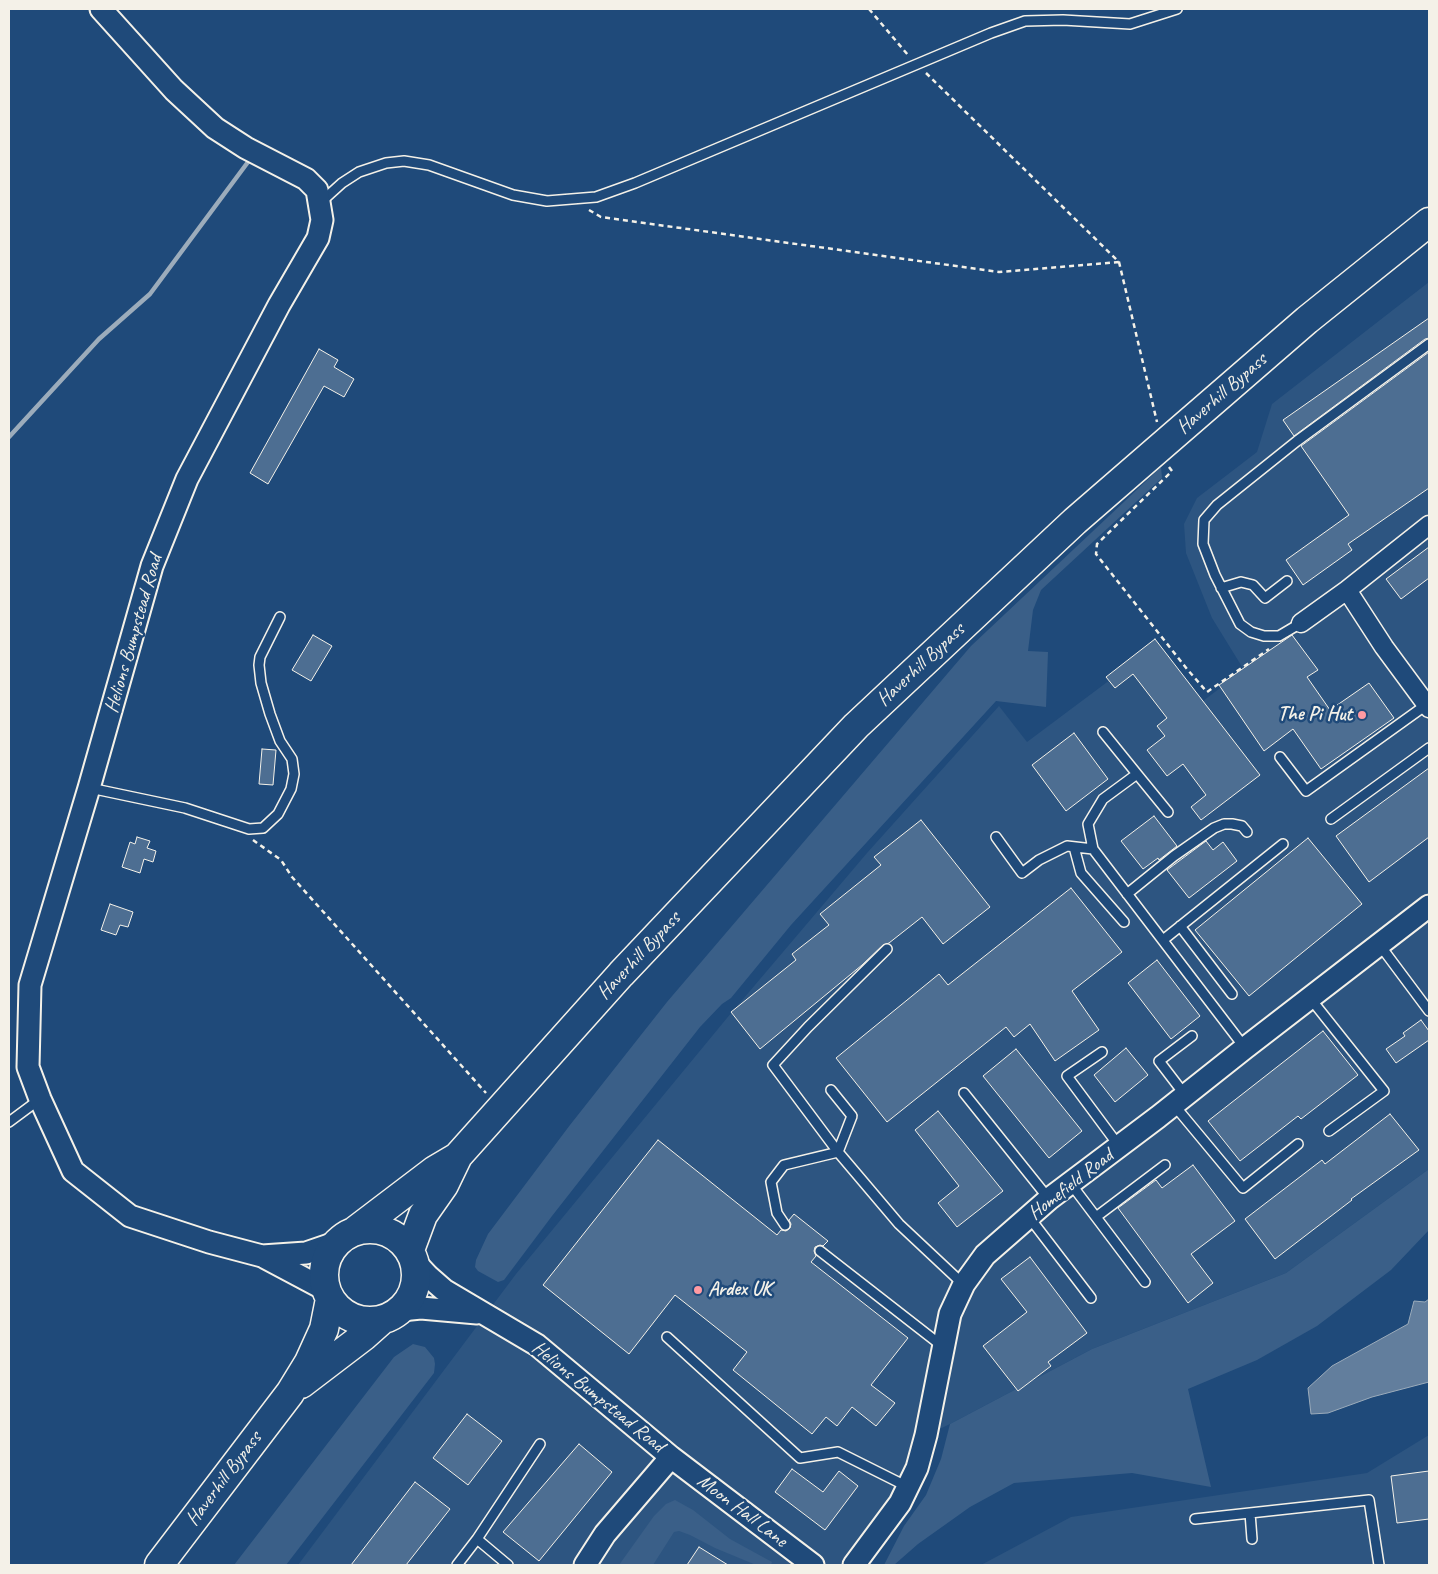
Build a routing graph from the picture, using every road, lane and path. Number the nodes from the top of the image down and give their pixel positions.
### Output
1 (102, 9) edge
2 (869, 9) edge
3 (1178, 9) edge
4 (916, 64) junction
5 (571, 200) junction
6 (320, 203) junction
7 (1429, 222) edge
8 (1119, 262) junction
9 (1429, 344) edge
10 (1160, 448) junction
11 (1429, 525) edge
12 (1287, 581) dead end
13 (1221, 588) junction
14 (1347, 590) junction
15 (280, 617) dead end
16 (1301, 623) joint
17 (1270, 648) dead end
18 (1428, 706) edge
19 (1103, 732) dead end
20 (1429, 748) edge
21 (1280, 757) dead end
22 (1137, 774) junction
23 (90, 788) junction
24 (1168, 812) dead end
25 (1331, 819) dead end
26 (232, 824) junction
27 (1247, 832) dead end
28 (996, 837) dead end
29 (1283, 844) dead end
30 (1074, 847) junction
31 (1093, 849) junction
32 (1127, 894) junction
33 (1429, 906) edge
34 (1124, 922) dead end
35 (1180, 926) junction
36 (1163, 940) junction
37 (1379, 944) junction
38 (887, 949) dead end
39 (1232, 994) dead end
40 (1310, 998) junction
41 (1429, 1011) edge
42 (1192, 1036) dead end
43 (1245, 1048) junction
44 (1102, 1052) dead end
45 (831, 1090) dead end
46 (964, 1093) dead end
47 (40, 1098) junction
48 (1179, 1100) junction
49 (500, 1109) junction
50 (9, 1122) edge
51 (1329, 1131) dead end
52 (1298, 1144) dead end
53 (1120, 1147) junction
54 (838, 1152) junction
55 (458, 1156) junction
56 (1164, 1165) dead end
57 (1070, 1184) junction
58 (1049, 1199) junction
59 (1029, 1217) junction
60 (1096, 1217) junction
61 (785, 1225) dead end
62 (347, 1236) junction
63 (820, 1251) dead end
64 (262, 1256) junction
65 (412, 1256) junction
66 (1145, 1282) dead end
67 (964, 1284) junction
68 (328, 1295) junction
69 (1091, 1298) dead end
70 (482, 1314) junction
71 (392, 1315) junction
72 (667, 1336) dead end
73 (943, 1347) junction
74 (290, 1393) junction
75 (540, 1444) dead end
76 (671, 1457) junction
77 (908, 1487) junction
78 (1250, 1513) junction
79 (1195, 1519) dead end
80 (477, 1540) junction
81 (1252, 1540) dead end
82 (159, 1565) edge
83 (457, 1565) edge
84 (508, 1565) edge
85 (586, 1565) edge
86 (813, 1565) edge
87 (854, 1565) edge
88 (1379, 1565) edge

1 - 6 street, Helions Bumpstead Road
2 - 4 path
3 - 4 lane
4 - 5 lane
4 - 8 path
5 - 6 lane
5 - 8 path
6 - 23 street, Helions Bumpstead Road
7 - 10 main road, Haverhill Bypass
8 - 10 path
9 - 13 lane
10 - 17 path
10 - 49 main road, Haverhill Bypass
11 - 14 street
12 - 13 lane
13 - 16 lane
14 - 16 street
14 - 18 street
15 - 26 lane
18 - 21 lane
19 - 22 lane
20 - 25 lane
22 - 24 lane
22 - 31 lane
23 - 26 lane
23 - 47 street, Helions Bumpstead Road
26 - 49 path
27 - 32 lane
28 - 30 lane
29 - 35 lane
30 - 31 lane
30 - 34 lane
31 - 32 lane
32 - 36 lane
33 - 37 street, Homefield Road
35 - 36 lane
35 - 39 lane
36 - 43 lane
37 - 40 street, Homefield Road
37 - 41 lane
38 - 54 lane
40 - 43 street, Homefield Road
40 - 51 lane
42 - 48 lane
43 - 48 street, Homefield Road
44 - 53 lane
45 - 54 lane
46 - 58 lane
47 - 50 lane
47 - 64 street, Helions Bumpstead Road
48 - 52 lane
48 - 53 street, Homefield Road
49 - 55 main road, Haverhill Bypass
53 - 57 street, Homefield Road
54 - 61 lane
54 - 67 lane
55 - 62 main road, Haverhill Bypass
55 - 65 main road, Haverhill Bypass
56 - 60 lane
57 - 58 street, Homefield Road
57 - 60 lane
58 - 59 street, Homefield Road
59 - 67 street, Homefield Road
59 - 69 lane
60 - 66 lane
62 - 64 street, Helions Bumpstead Road
62 - 65 main road
62 - 68 main road
63 - 73 lane
64 - 68 street, Helions Bumpstead Road
65 - 70 street, Helions Bumpstead Road
65 - 71 main road
67 - 73 street, Homefield Road
68 - 71 main road
68 - 74 main road, Haverhill Bypass
70 - 71 street, Helions Bumpstead Road
70 - 76 street, Helions Bumpstead Road
71 - 74 main road, Haverhill Bypass
72 - 77 lane
73 - 77 street, Homefield Road
74 - 82 main road, Haverhill Bypass
75 - 80 lane
76 - 85 street, Helions Bumpstead Road
76 - 86 street, Moon Hall Lane
77 - 87 street, Homefield Road
78 - 79 lane
78 - 81 lane
78 - 88 lane
80 - 83 lane
80 - 84 lane

